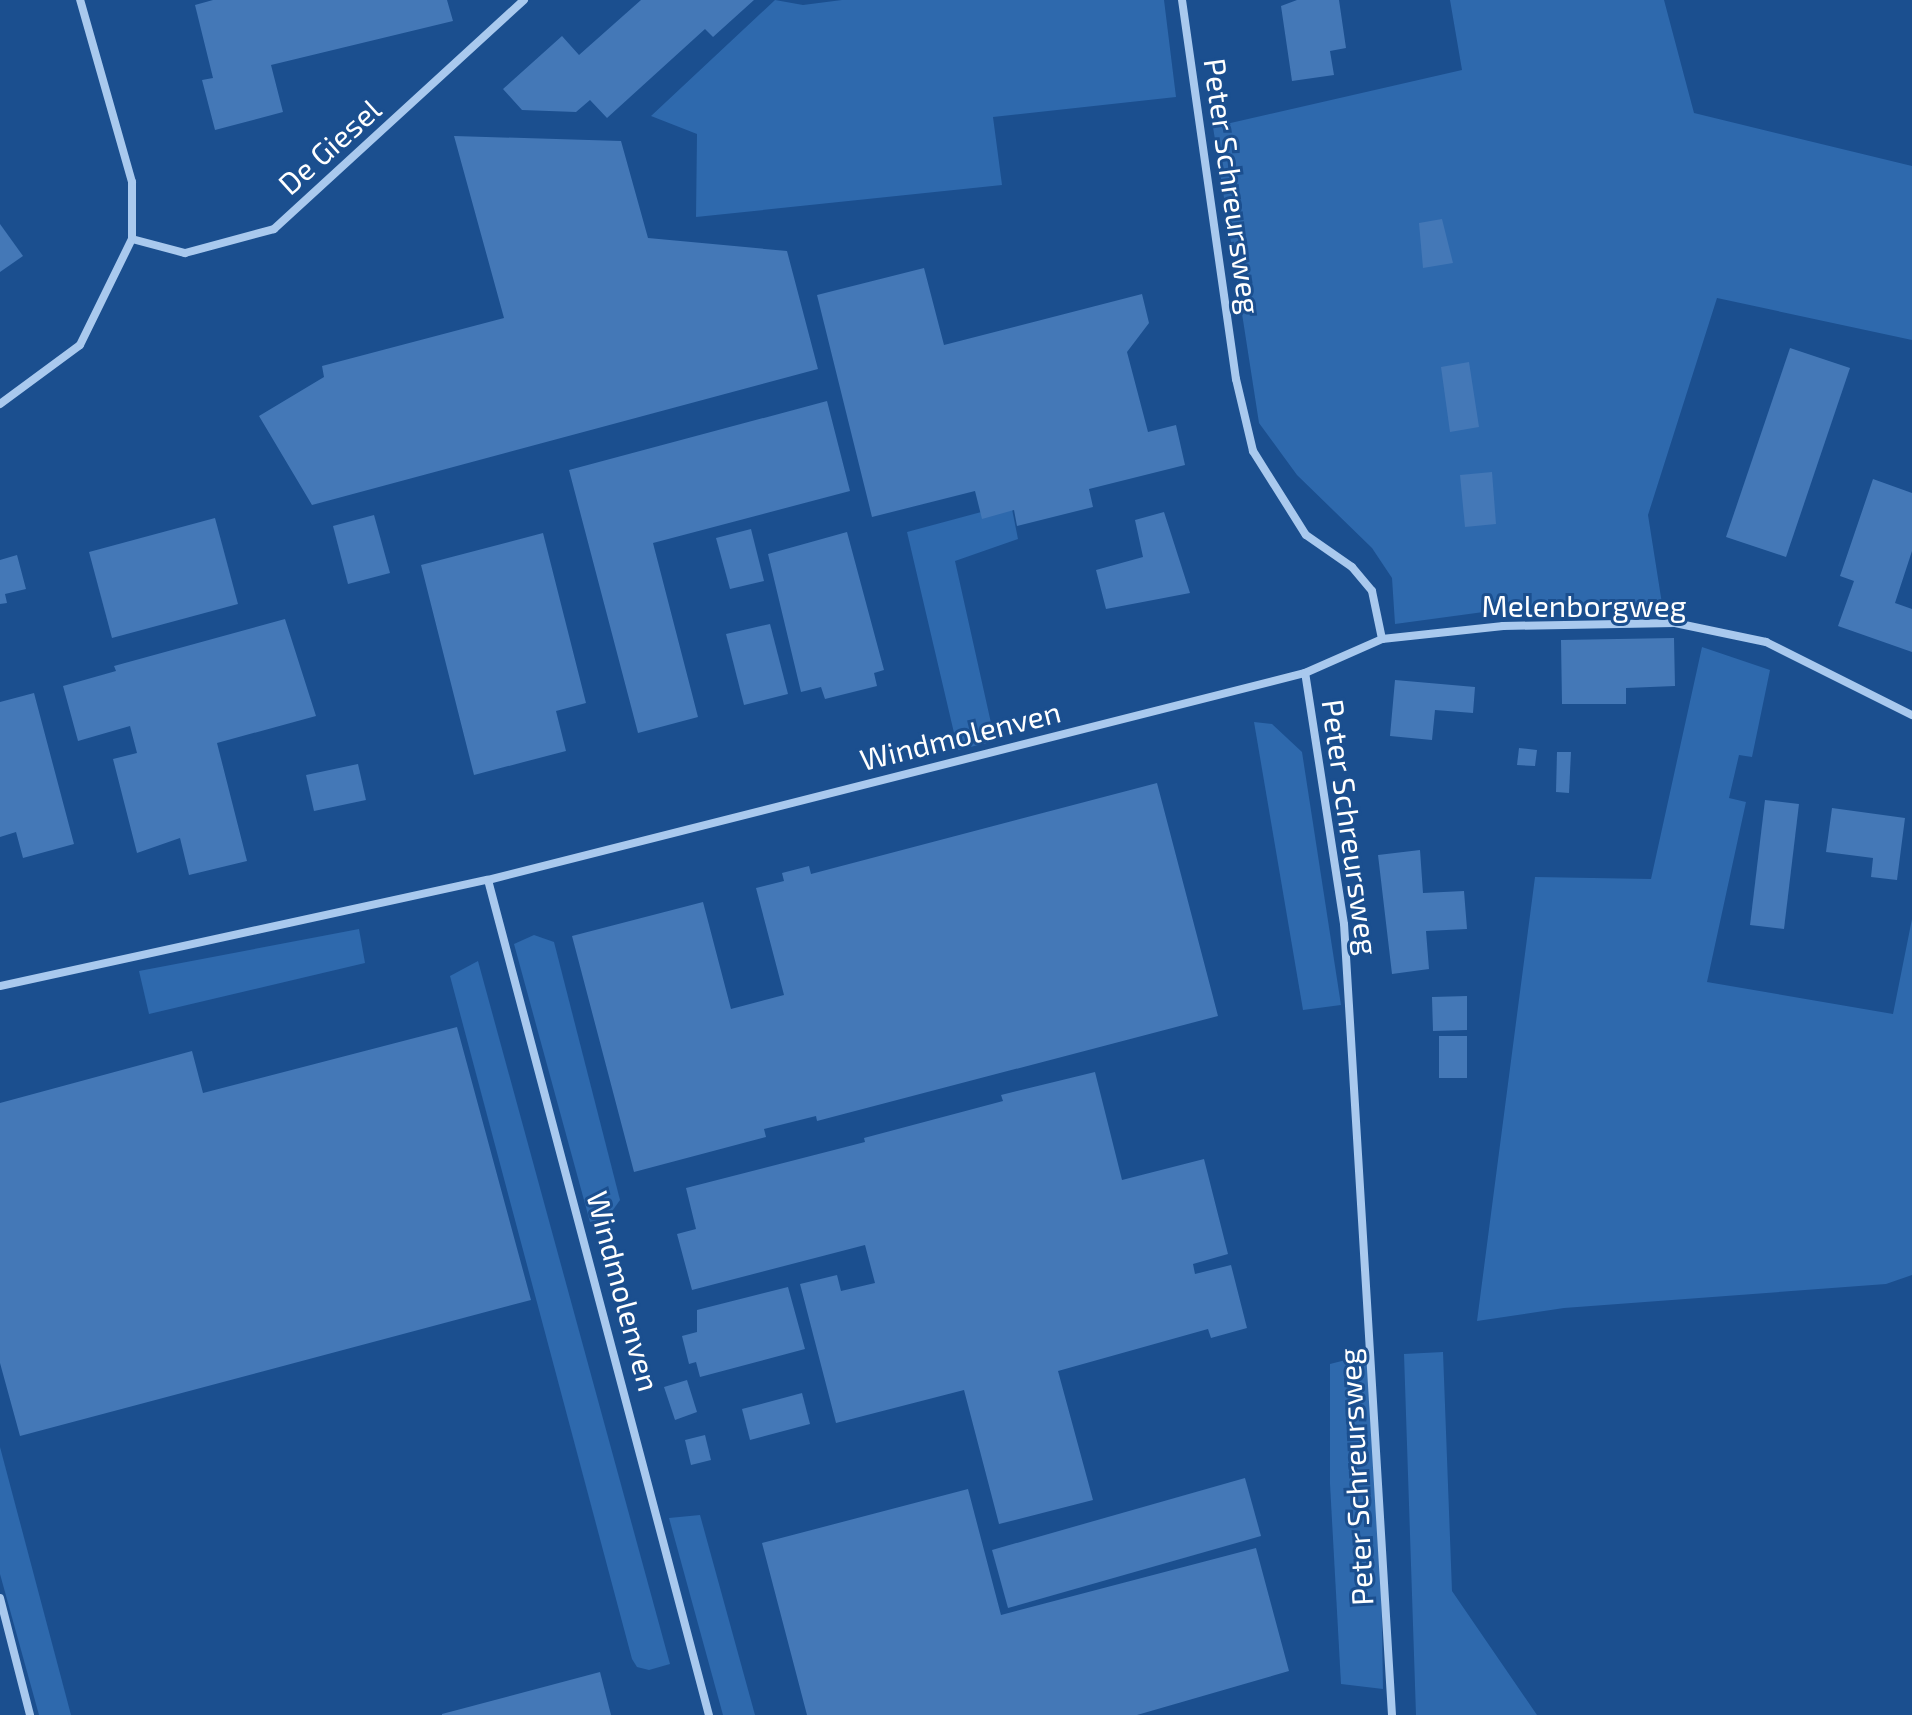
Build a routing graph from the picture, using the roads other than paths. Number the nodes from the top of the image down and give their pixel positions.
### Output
1 (80, 0) edge
2 (524, 0) edge
3 (1182, 0) edge
4 (132, 239) junction
5 (0, 404) edge
6 (1382, 639) junction
7 (1305, 673) junction
8 (1912, 715) edge
9 (488, 880) junction
10 (0, 986) edge
11 (0, 1598) edge
12 (30, 1715) edge
13 (709, 1715) edge
14 (1392, 1715) edge

1 - 4 street
2 - 4 street, De Giesel
3 - 6 street, Peter Schreursweg
4 - 5 street
6 - 7 street, Peter Schreursweg
6 - 8 street, Melenborgweg
7 - 9 street, Windmolenven
7 - 14 street, Peter Schreursweg
9 - 10 street, Windmolenven
9 - 13 street, Windmolenven
11 - 12 street

